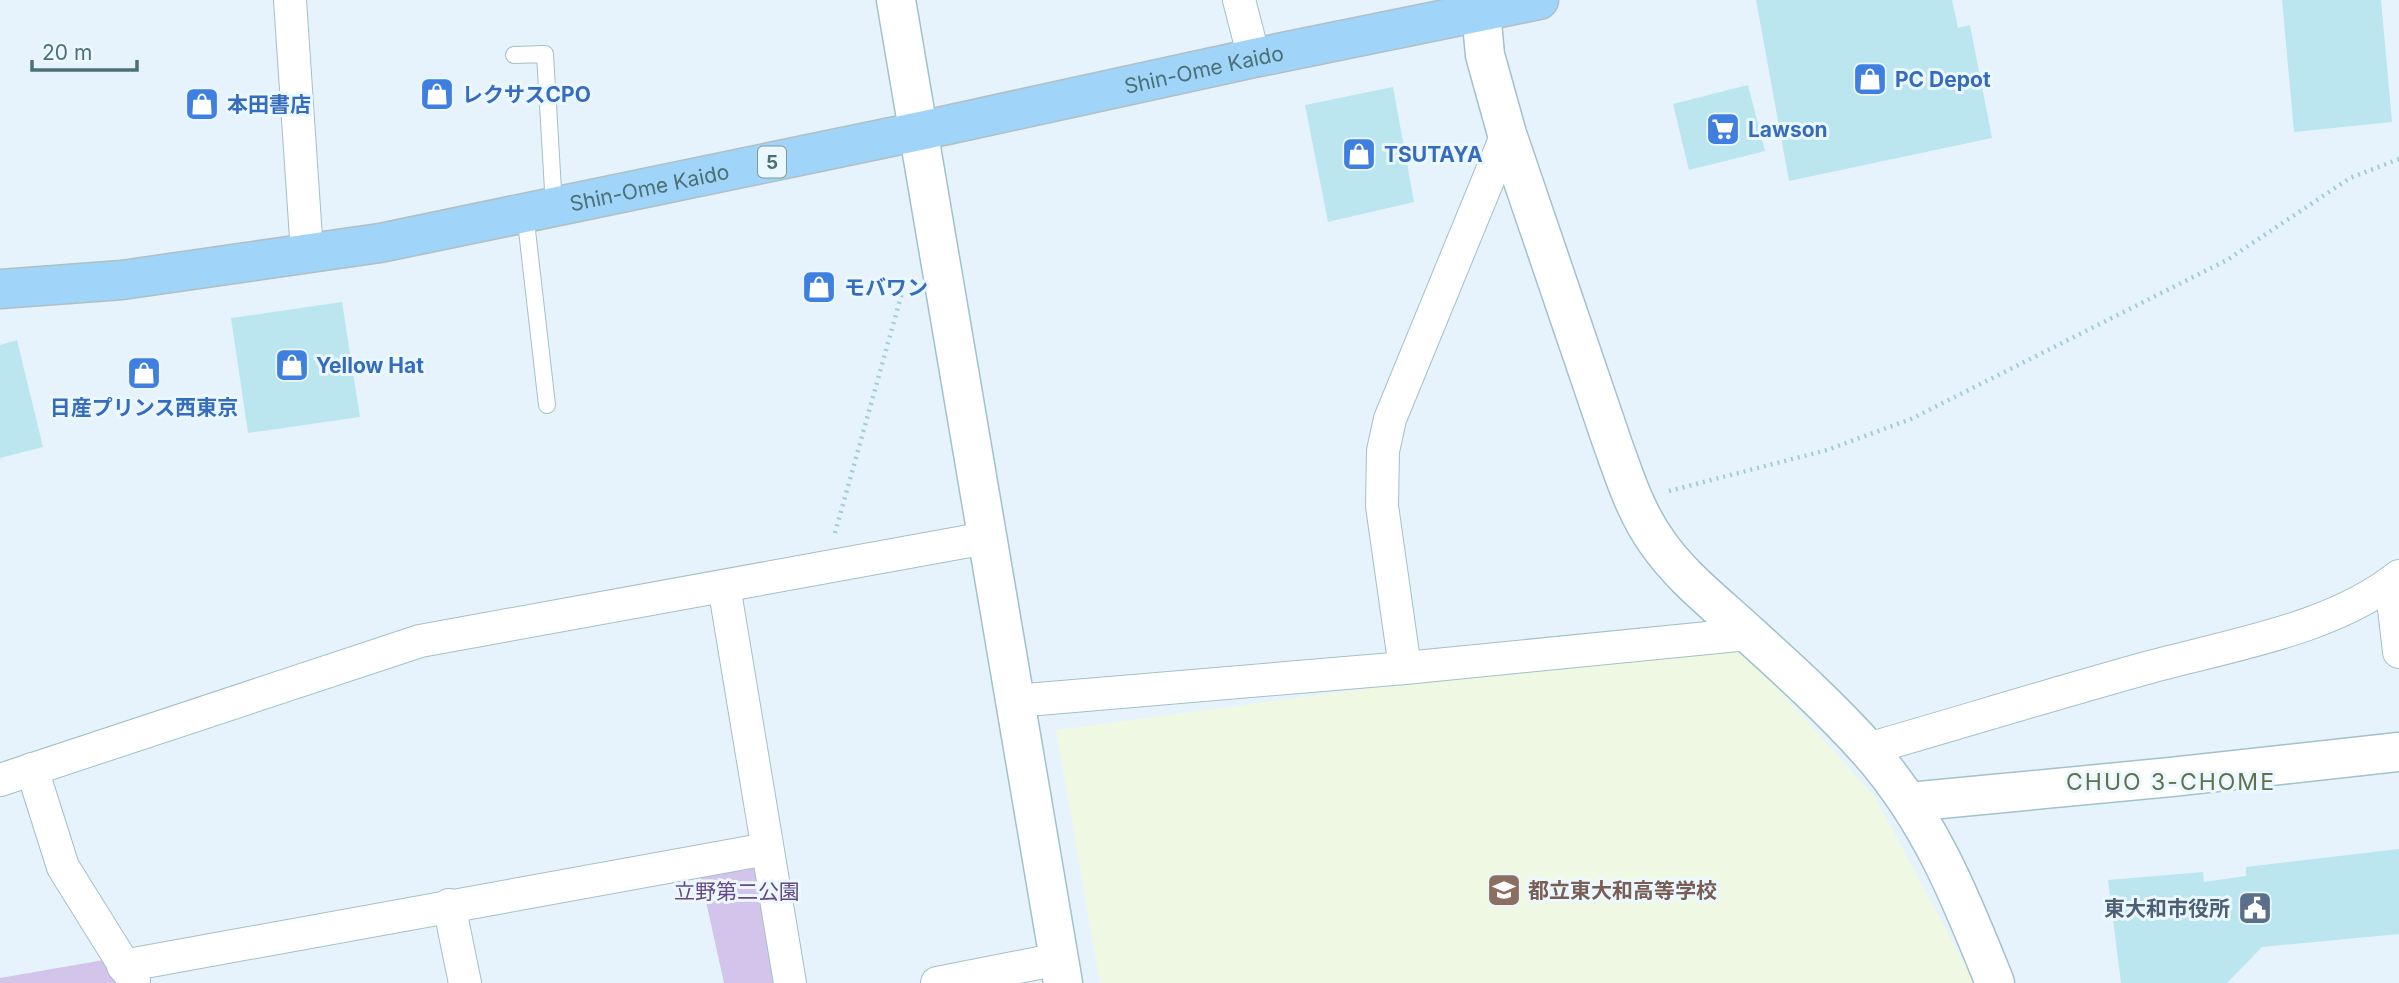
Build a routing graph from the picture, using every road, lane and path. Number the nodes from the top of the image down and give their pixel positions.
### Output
1 (290, 0) edge
2 (896, 0) edge
3 (1239, 0) edge
4 (1539, 0) edge
5 (1480, 6) edge
6 (514, 55) dead end
7 (1254, 58) junction
8 (919, 131) junction
9 (1507, 134) junction
10 (2399, 159) edge
11 (540, 210) junction
12 (307, 253) junction
13 (907, 273) dead end
14 (0, 289) edge
15 (547, 405) dead end
16 (1634, 500) junction
17 (986, 538) junction
18 (826, 568) junction
19 (2395, 579) edge
20 (724, 586) junction
21 (1748, 634) junction
22 (2399, 652) edge
23 (1405, 668) junction
24 (1015, 701) junction
25 (1868, 750) junction
26 (2399, 752) edge
27 (32, 769) junction
28 (0, 780) edge
29 (1909, 802) junction
30 (767, 849) junction
31 (449, 905) junction
32 (1061, 971) edge
33 (129, 974) edge
34 (465, 983) edge
35 (790, 983) edge
36 (937, 983) edge
37 (1995, 983) edge

1 - 12 street
2 - 8 street
3 - 7 street
4 - 5 main road, Shin-Ome Kaido / 5
5 - 7 main road, Shin-Ome Kaido / 5
5 - 9 street
6 - 11 lane
7 - 8 main road, Shin-Ome Kaido / 5
8 - 11 main road, Shin-Ome Kaido / 5
8 - 17 street
9 - 16 street
9 - 23 street
10 - 16 path
11 - 12 main road, Shin-Ome Kaido / 5
11 - 15 lane
12 - 14 main road, Shin-Ome Kaido / 5
13 - 18 path
16 - 21 street
17 - 18 street
17 - 24 street
18 - 20 street
19 - 22 street
19 - 25 street
20 - 27 street
20 - 30 street
21 - 23 street
21 - 25 street
23 - 24 street
24 - 32 street
25 - 29 street
26 - 29 street
27 - 28 street
27 - 33 street
29 - 37 street
30 - 31 street
30 - 35 street
31 - 33 street
31 - 34 street
32 - 36 street

